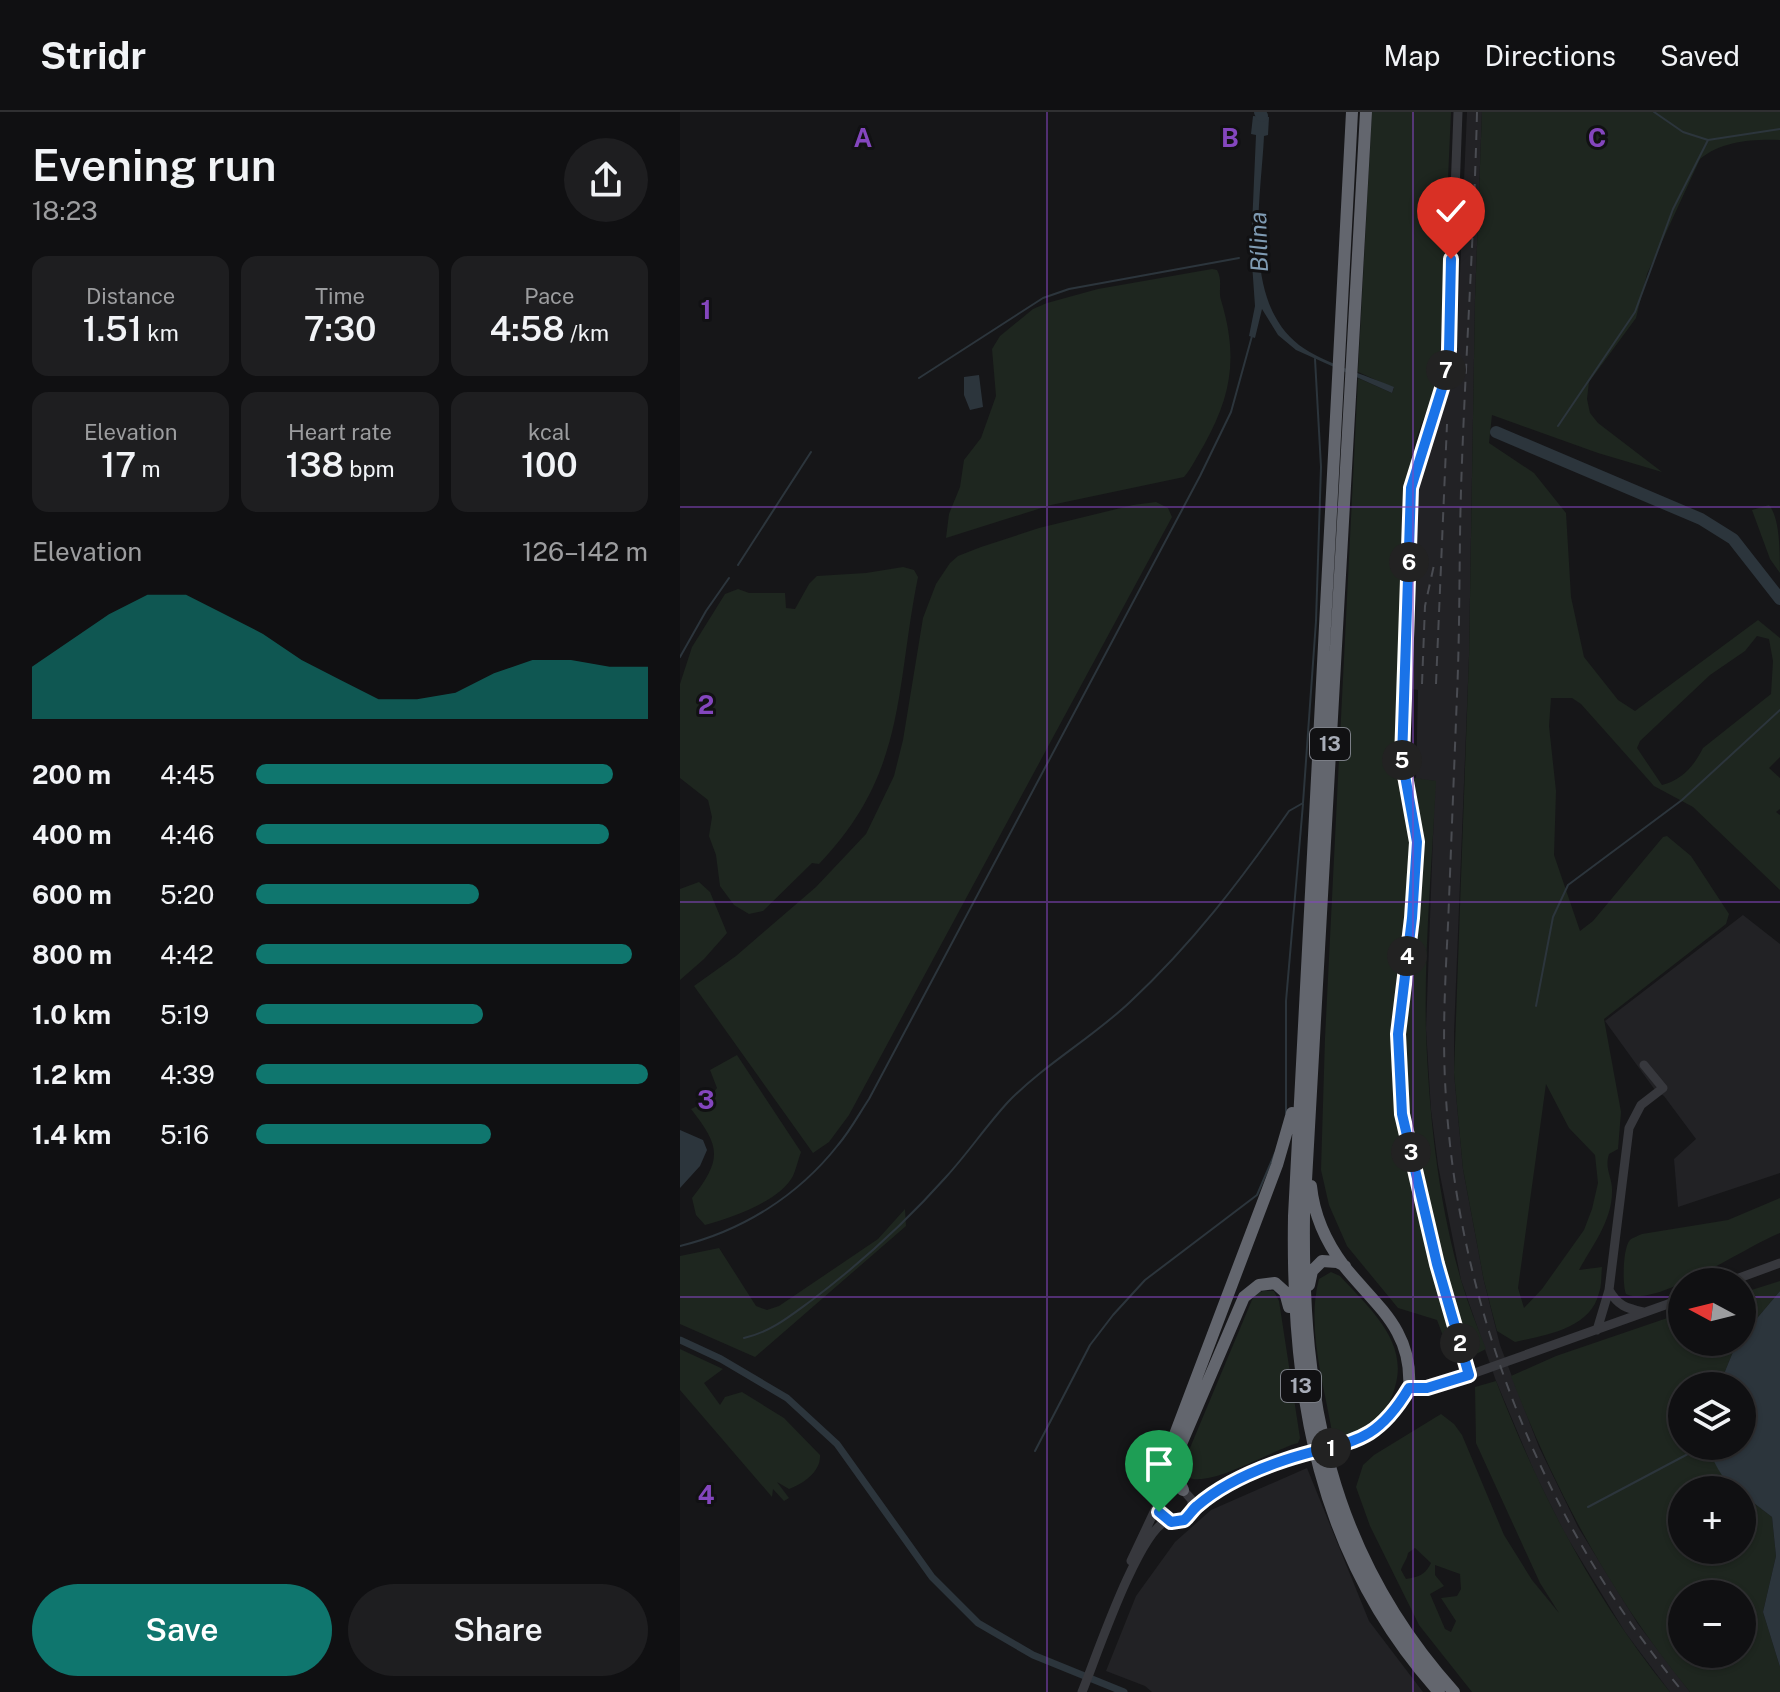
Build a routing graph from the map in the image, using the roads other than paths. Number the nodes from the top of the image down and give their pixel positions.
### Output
1 (1352, 112) edge
2 (1366, 112) edge
3 (1458, 112) edge
4 (1346, 341) junction
5 (1342, 423) junction
6 (1303, 1047) junction
7 (1644, 1065) dead end
8 (1307, 1159) junction
9 (1780, 1263) edge
10 (1345, 1266) junction
11 (1756, 1272) edge
12 (1609, 1290) junction
13 (1668, 1305) edge
14 (1647, 1313) junction
15 (1597, 1330) junction
16 (1301, 1341) junction
17 (1469, 1375) junction
18 (1409, 1388) junction
19 (1166, 1490) junction
20 (1187, 1493) junction
21 (1217, 1493) junction
22 (1158, 1504) junction
23 (1192, 1512) junction
24 (1166, 1521) junction
25 (1111, 1621) junction
26 (1082, 1692) edge
27 (1439, 1692) edge
28 (1454, 1692) edge

1 - 4 highway, 13
2 - 4 highway, 13
3 - 17 street
4 - 5 highway, 13
5 - 6 highway, 13
5 - 8 highway, 13
6 - 16 highway, 13
6 - 19 highway
7 - 12 street
8 - 10 highway
8 - 16 highway, 13
9 - 11 street
10 - 16 highway
10 - 18 highway
12 - 14 street
12 - 15 street
13 - 14 street
14 - 15 street
15 - 17 street
16 - 20 highway
16 - 27 highway, 13
16 - 28 highway, 13
17 - 18 street
18 - 21 street
19 - 20 street
19 - 22 street
20 - 21 street
20 - 23 street
21 - 23 street
22 - 24 street
22 - 25 street
23 - 24 street
24 - 25 street
25 - 26 street

